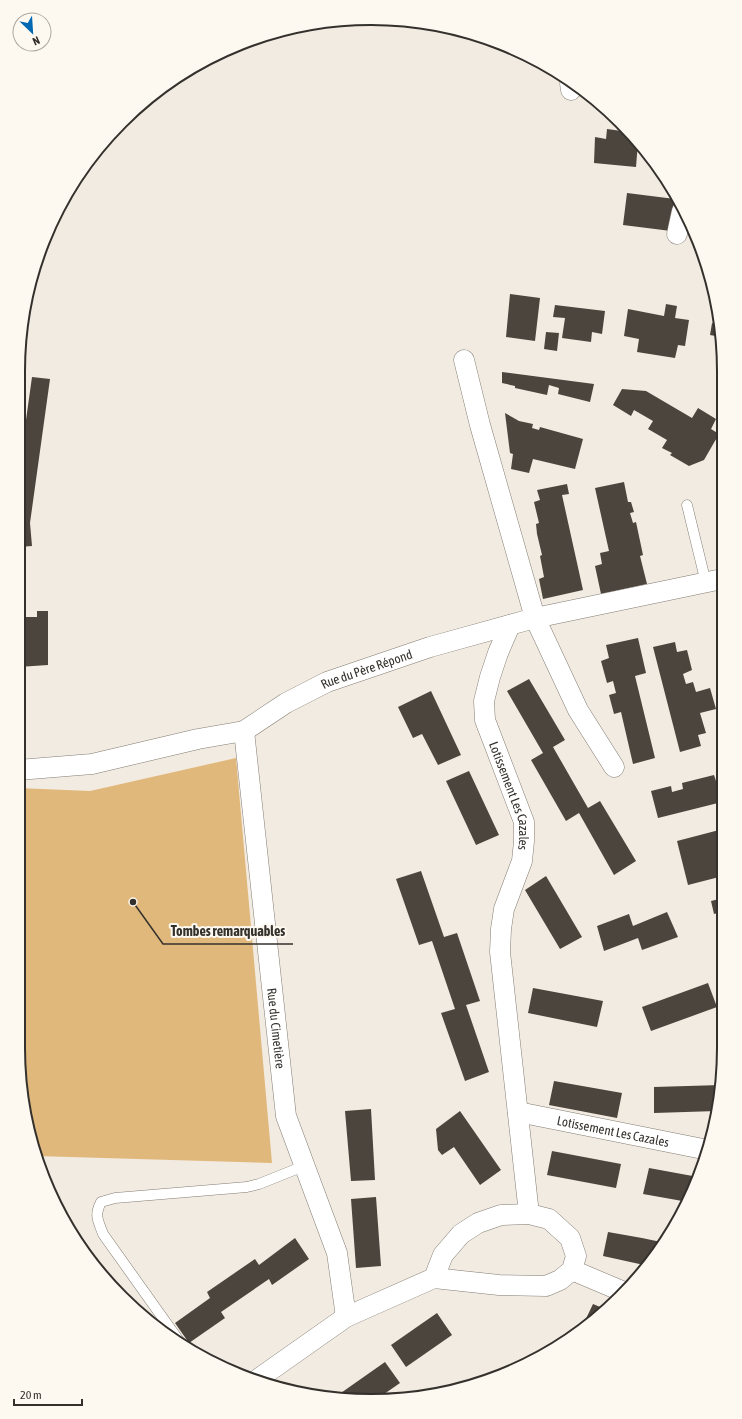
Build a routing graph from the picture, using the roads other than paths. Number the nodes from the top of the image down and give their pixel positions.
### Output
1 (681, 217) edge
2 (677, 234) dead end
3 (464, 360) dead end
4 (687, 505) dead end
5 (714, 581) edge
6 (535, 618) junction
7 (510, 625) junction
8 (244, 731) junction
9 (614, 767) dead end
10 (25, 769) edge
11 (518, 1112) junction
12 (702, 1149) edge
13 (304, 1166) junction
14 (529, 1214) junction
15 (572, 1270) junction
16 (434, 1278) junction
17 (619, 1290) edge
18 (346, 1317) junction
19 (172, 1331) edge
20 (262, 1376) edge

1 - 2 street
3 - 6 street
4 - 5 lane
5 - 6 street, Rue du Père Répond
6 - 7 street, Rue du Père Répond
6 - 9 street
7 - 8 street, Rue du Père Répond
7 - 11 street, Lotissement Les Cazales
8 - 10 street, Rue du Père Répond
8 - 13 street, Rue du Cimetière
11 - 12 street, Lotissement Les Cazales
11 - 14 street, Lotissement Les Cazales
13 - 18 street, Rue du Cimetière
13 - 19 lane
14 - 15 street
14 - 16 street
15 - 16 street
15 - 17 street
16 - 18 street
18 - 20 street

